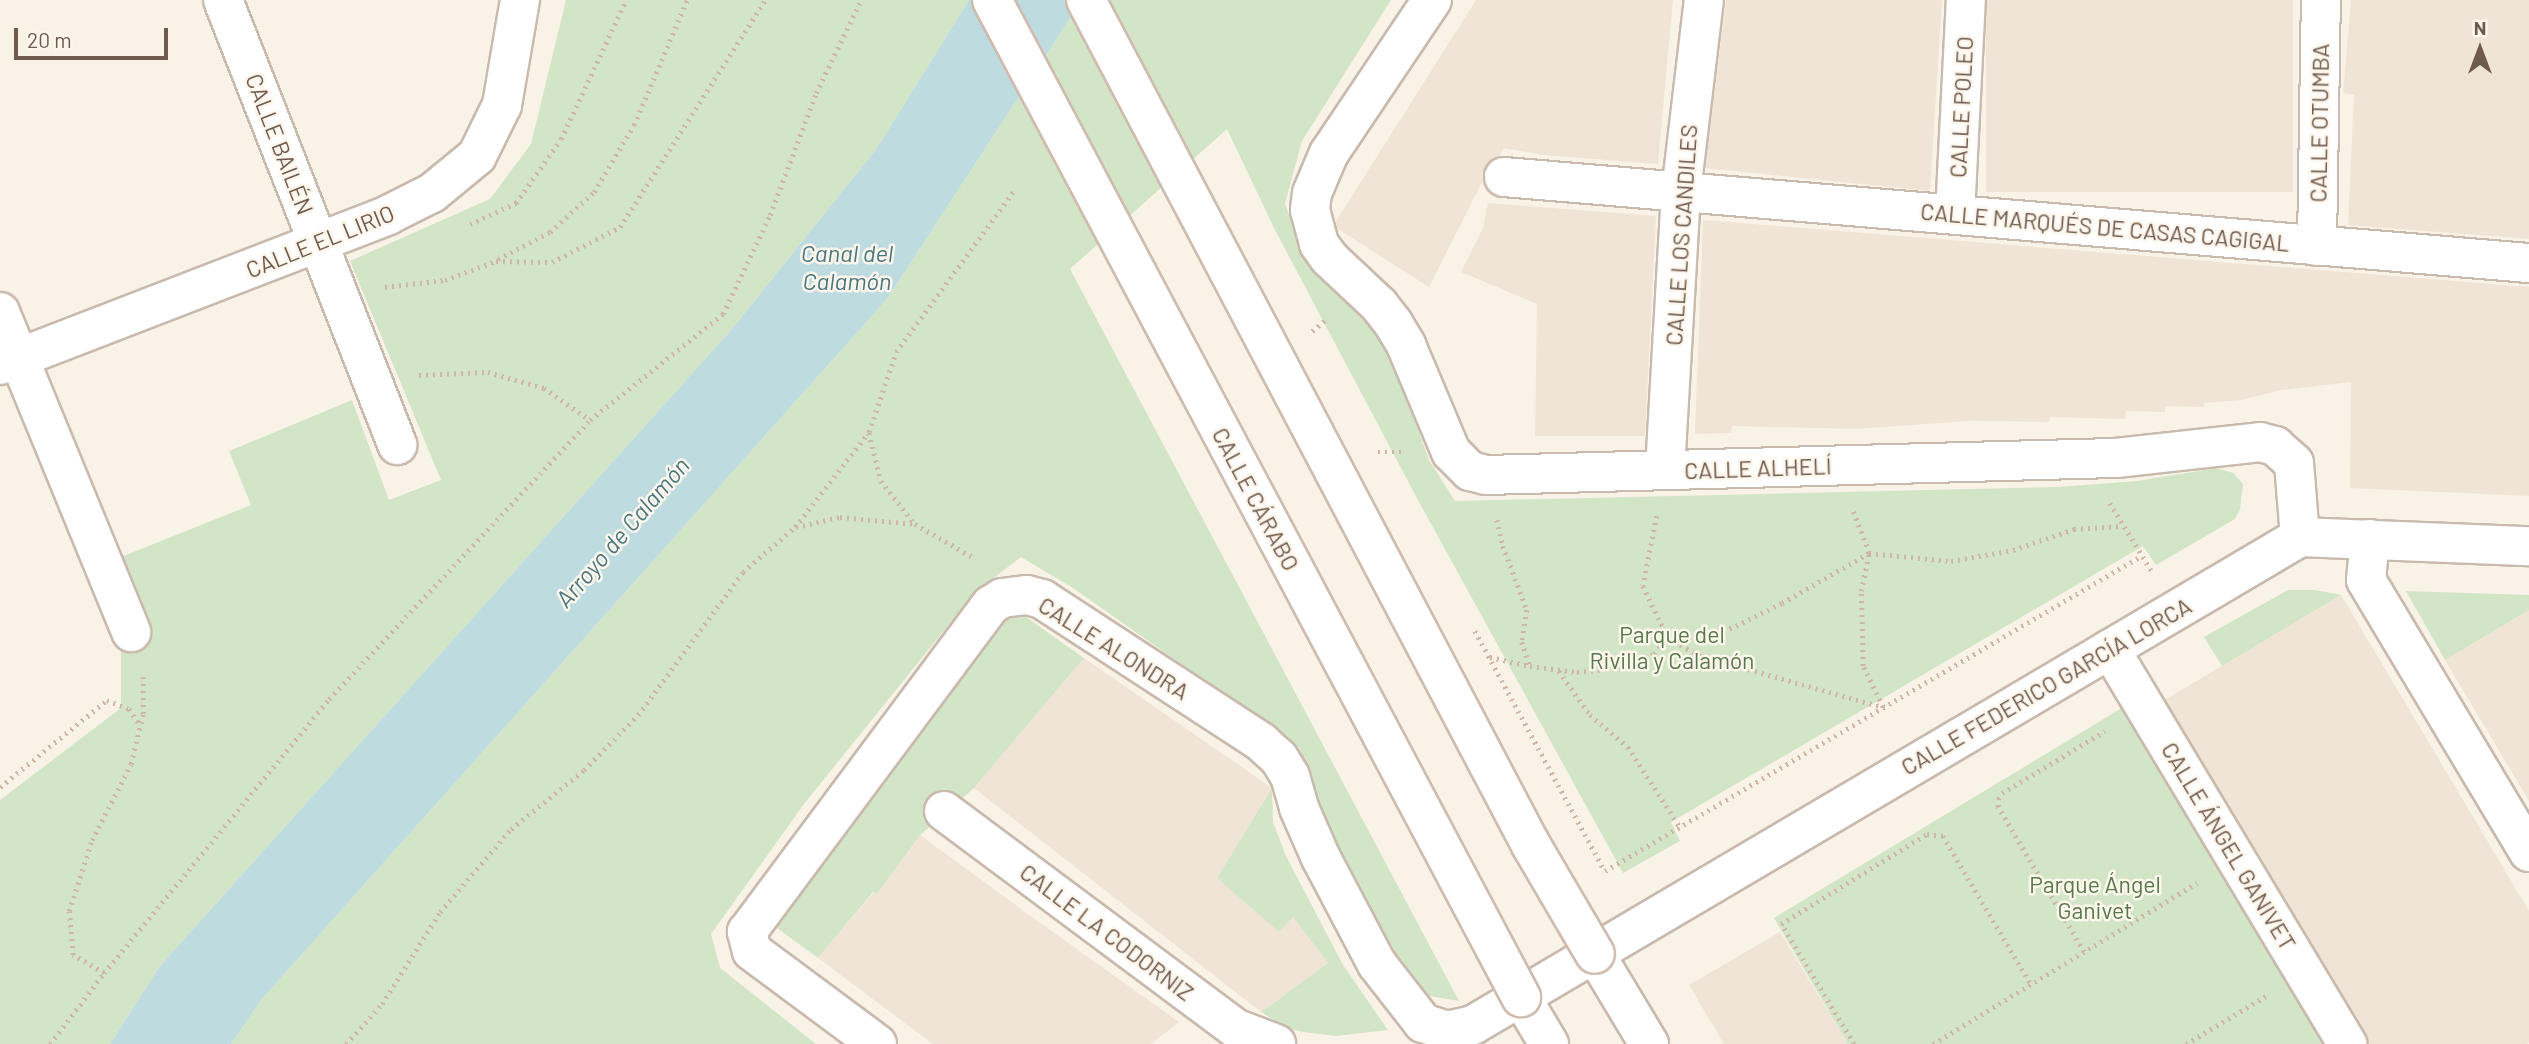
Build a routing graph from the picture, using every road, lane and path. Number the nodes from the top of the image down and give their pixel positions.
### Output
1 (223, 0) edge
2 (520, 0) edge
3 (687, 0) edge
4 (765, 0) edge
5 (860, 0) edge
6 (992, 0) edge
7 (1086, 0) edge
8 (1432, 0) edge
9 (1704, 0) edge
10 (1966, 0) edge
11 (2321, 0) edge
12 (1504, 177) dead end
13 (1014, 191) dead end
14 (1681, 192) junction
15 (1955, 214) junction
16 (318, 242) junction
17 (2317, 246) junction
18 (496, 261) junction
19 (2529, 263) edge
20 (341, 301) junction
21 (0, 312) edge
22 (9, 362) edge
23 (374, 383) junction
24 (590, 420) junction
25 (869, 432) junction
26 (397, 445) dead end
27 (1665, 470) junction
28 (1486, 475) junction
29 (2109, 502) dead end
30 (1852, 509) dead end
31 (915, 524) junction
32 (2123, 526) junction
33 (795, 527) junction
34 (2300, 537) junction
35 (2370, 539) junction
36 (2529, 546) edge
37 (1869, 553) junction
38 (1014, 595) junction
39 (131, 632) joint
40 (1668, 638) junction
41 (2110, 649) junction
42 (1489, 657) dead end
43 (1530, 666) junction
44 (1559, 670) junction
45 (1883, 707) junction
46 (2145, 707) junction
47 (140, 725) junction
48 (0, 787) edge
49 (944, 811) dead end
50 (1680, 827) junction
51 (2529, 852) edge
52 (1605, 871) dead end
53 (2204, 879) dead end
54 (2084, 952) junction
55 (1595, 954) junction
56 (104, 972) junction
57 (2031, 984) junction
58 (2273, 992) dead end
59 (1521, 997) junction
60 (1417, 1036) edge
61 (50, 1044) edge
62 (346, 1044) edge
63 (877, 1044) edge
64 (1276, 1044) edge
65 (1549, 1044) edge
66 (1649, 1044) edge
67 (1854, 1044) edge
68 (1933, 1044) edge
69 (2186, 1044) edge
70 (2347, 1044) edge

1 - 16 street, CALLE BAILÉN
2 - 16 street, CALLE EL LIRIO
3 - 18 path
4 - 18 path
5 - 24 path
6 - 59 street, CALLE CÁRABO, bridge
7 - 55 street, bridge
8 - 28 street
9 - 14 street, CALLE LOS CANDILES
10 - 15 street, CALLE POLEO
11 - 17 street, CALLE OTUMBA
12 - 14 street, CALLE MARQUÉS DE CASAS CAGIGAL
13 - 25 path
14 - 15 street, CALLE MARQUÉS DE CASAS CAGIGAL
14 - 27 street, CALLE LOS CANDILES
15 - 17 street, CALLE MARQUÉS DE CASAS CAGIGAL
16 - 20 street, CALLE BAILÉN
16 - 22 street, CALLE EL LIRIO
17 - 19 street, CALLE MARQUÉS DE CASAS CAGIGAL
18 - 20 path
20 - 23 street, CALLE BAILÉN
21 - 22 street
22 - 39 street
23 - 24 path
23 - 26 street, CALLE BAILÉN
24 - 56 path
25 - 31 path
25 - 33 path
27 - 28 street, CALLE ALHELÍ
27 - 34 street, CALLE ALHELÍ
27 - 40 path
28 - 43 path
29 - 32 path
30 - 37 path
31 - 33 path
31 - 38 path
32 - 37 path
32 - 45 path
33 - 62 path
34 - 35 street
34 - 41 street, CALLE FEDERICO GARCÍA LORCA
35 - 36 street
35 - 51 street
37 - 40 path
37 - 45 path
38 - 60 street, CALLE ALONDRA
38 - 63 street, CALLE ALONDRA
39 - 47 path
40 - 44 path
40 - 45 path
41 - 46 street, CALLE ÁNGEL GANIVET
41 - 55 street, CALLE FEDERICO GARCÍA LORCA
42 - 43 path
43 - 44 path
44 - 50 path
45 - 50 path
46 - 54 path
46 - 70 street, CALLE ÁNGEL GANIVET
47 - 48 path
47 - 56 path
49 - 64 street, CALLE LA CODORNIZ
50 - 52 path
53 - 54 path
54 - 57 path
55 - 59 street, CALLE FEDERICO GARCÍA LORCA
55 - 66 street
56 - 61 path
57 - 67 path
57 - 68 path
58 - 69 path
59 - 60 street
59 - 65 street, CALLE CÁRABO

